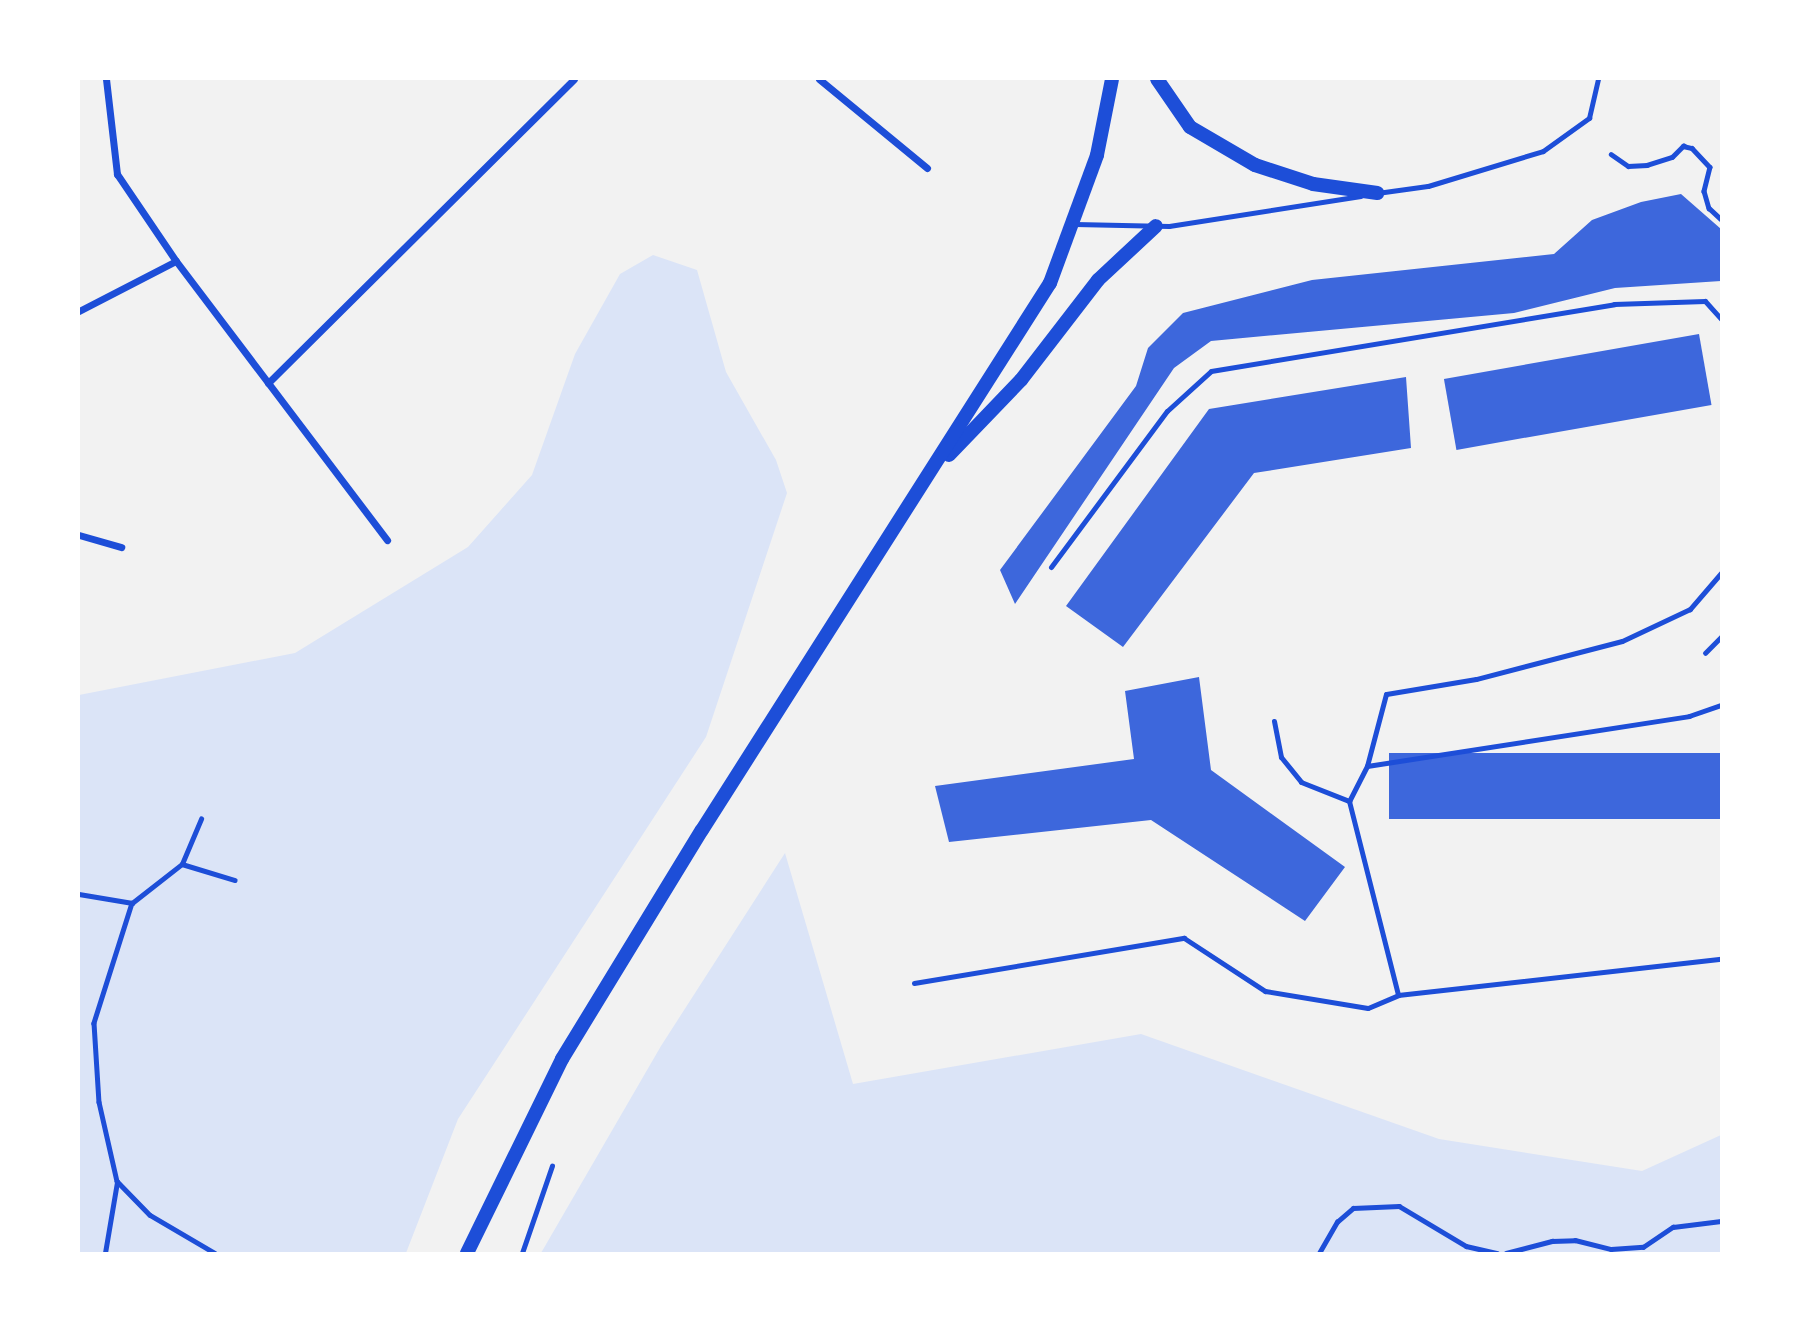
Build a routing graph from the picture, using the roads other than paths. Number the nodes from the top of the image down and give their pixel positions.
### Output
1 (106, 79) edge
2 (573, 79) edge
3 (818, 79) edge
4 (1112, 79) edge
5 (1157, 79) edge
6 (1598, 79) edge
7 (927, 168) dead end
8 (1377, 193) junction
9 (1072, 224) junction
10 (1156, 226) junction
11 (176, 261) junction
12 (79, 311) edge
13 (1721, 319) edge
14 (268, 383) junction
15 (926, 479) junction
16 (79, 535) edge
17 (387, 540) dead end
18 (121, 547) dead end
19 (1051, 566) dead end
20 (1721, 573) edge
21 (1721, 705) edge
22 (1274, 720) dead end
23 (1367, 766) junction
24 (1349, 801) junction
25 (1721, 959) edge
26 (914, 983) dead end
27 (1398, 995) junction
28 (467, 1253) edge

1 - 11 street
2 - 14 street
3 - 7 street
4 - 9 main road
5 - 8 main road
6 - 8 lane
8 - 10 lane
9 - 10 lane
9 - 15 main road
10 - 15 main road
11 - 12 street
11 - 14 street
13 - 19 lane
14 - 17 street
15 - 28 main road
16 - 18 street
20 - 23 lane
21 - 23 lane
22 - 24 lane
23 - 24 lane
24 - 27 lane
25 - 27 lane
26 - 27 lane

